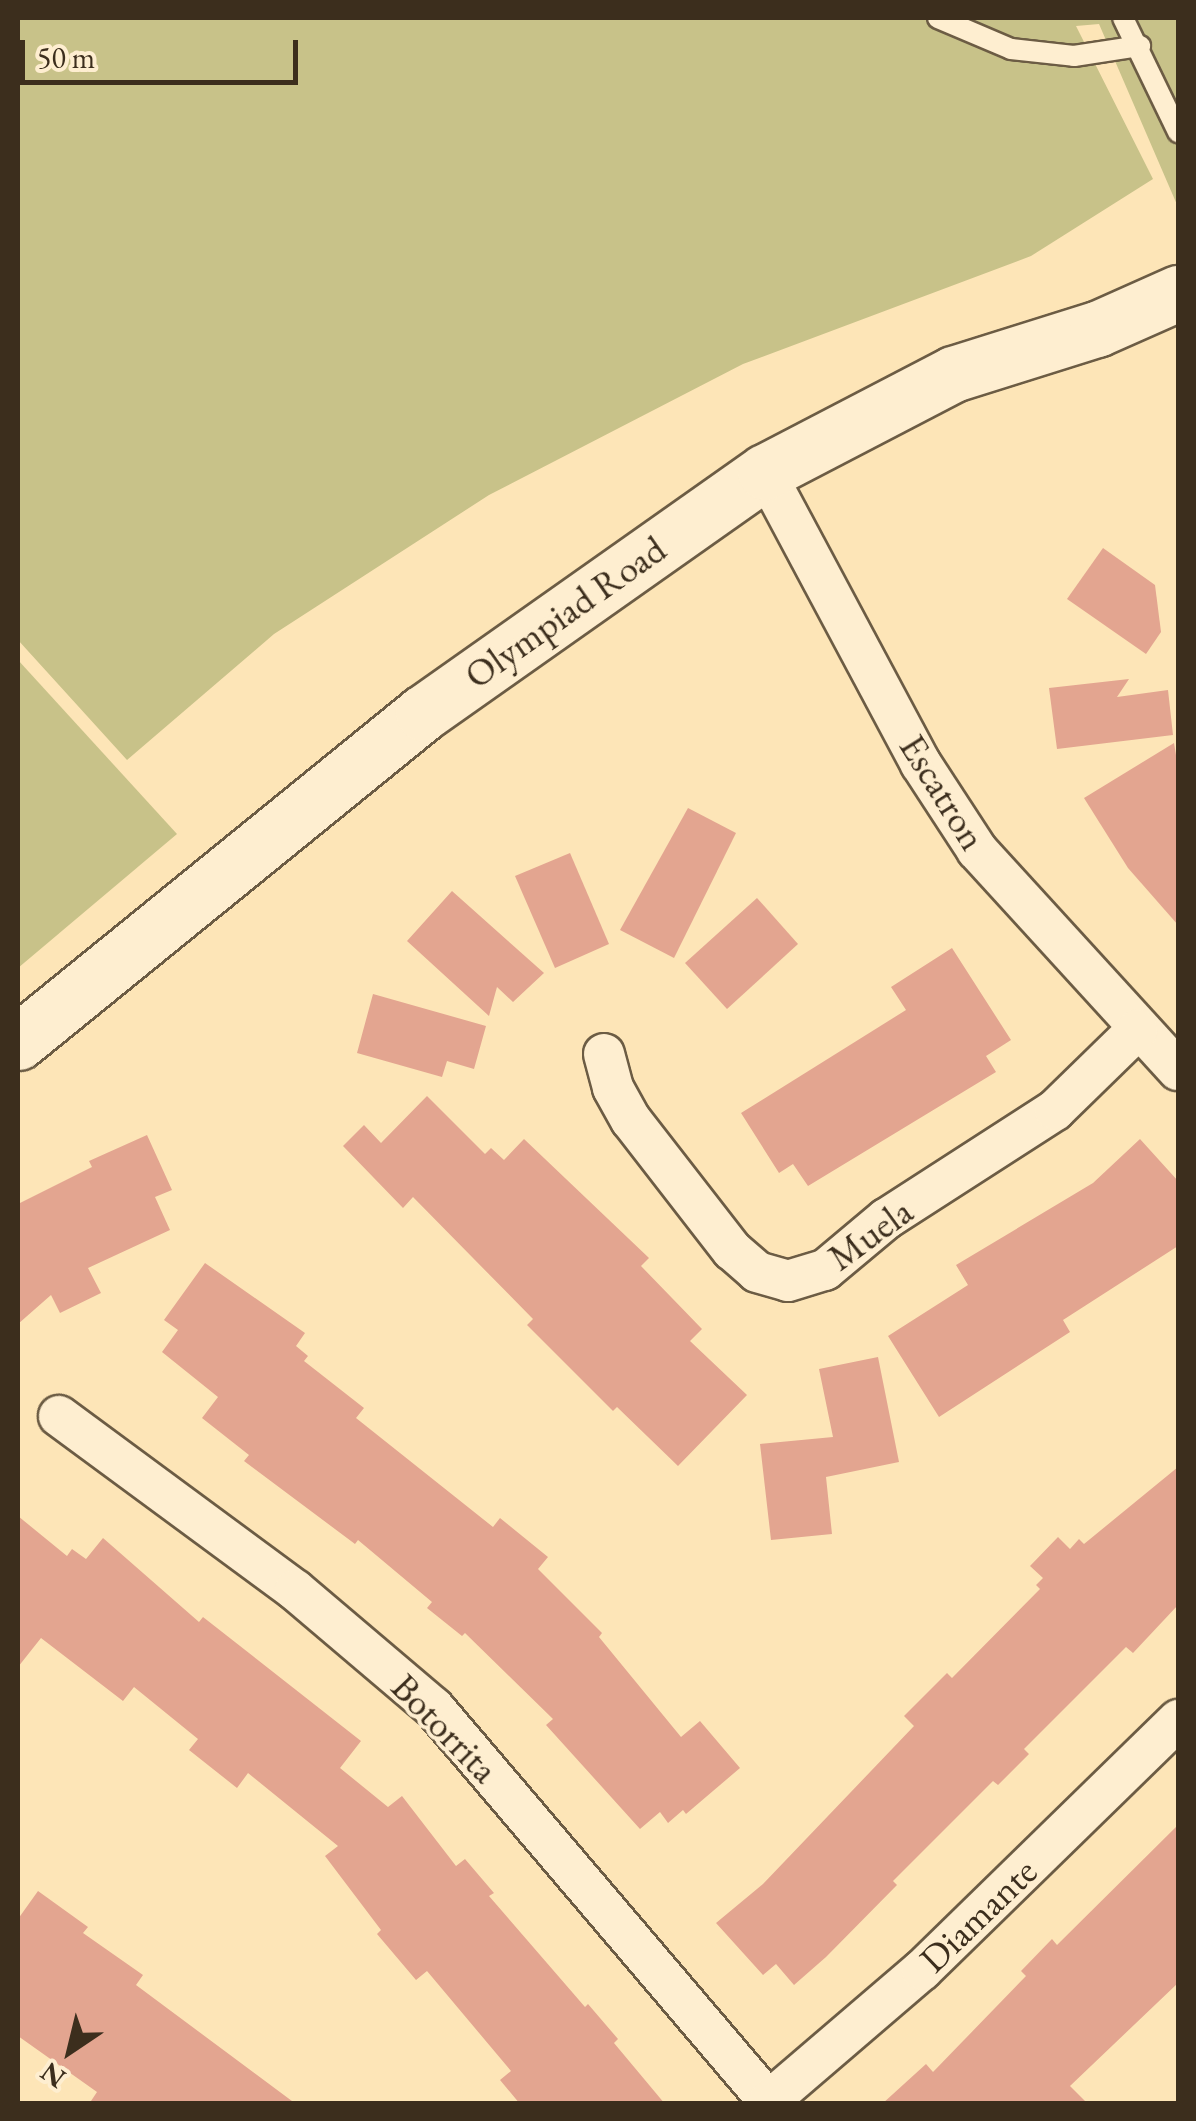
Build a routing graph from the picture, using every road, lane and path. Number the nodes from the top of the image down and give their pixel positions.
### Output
1 (938, 18) edge
2 (1123, 18) edge
3 (1140, 46) junction
4 (1178, 132) edge
5 (1178, 293) edge
6 (765, 472) junction
7 (1138, 1030) junction
8 (18, 1042) edge
9 (604, 1054) dead end
10 (1178, 1070) edge
11 (60, 1416) dead end
12 (1178, 1720) edge
13 (770, 2102) edge

1 - 3 lane
2 - 3 lane
3 - 4 lane
5 - 6 main road, Olympiad Road
6 - 7 street, Escatron
6 - 8 main road, Olympiad Road
7 - 9 street, Muela
7 - 10 street, Escatron
11 - 13 street, Botorrita
12 - 13 street, Diamante

